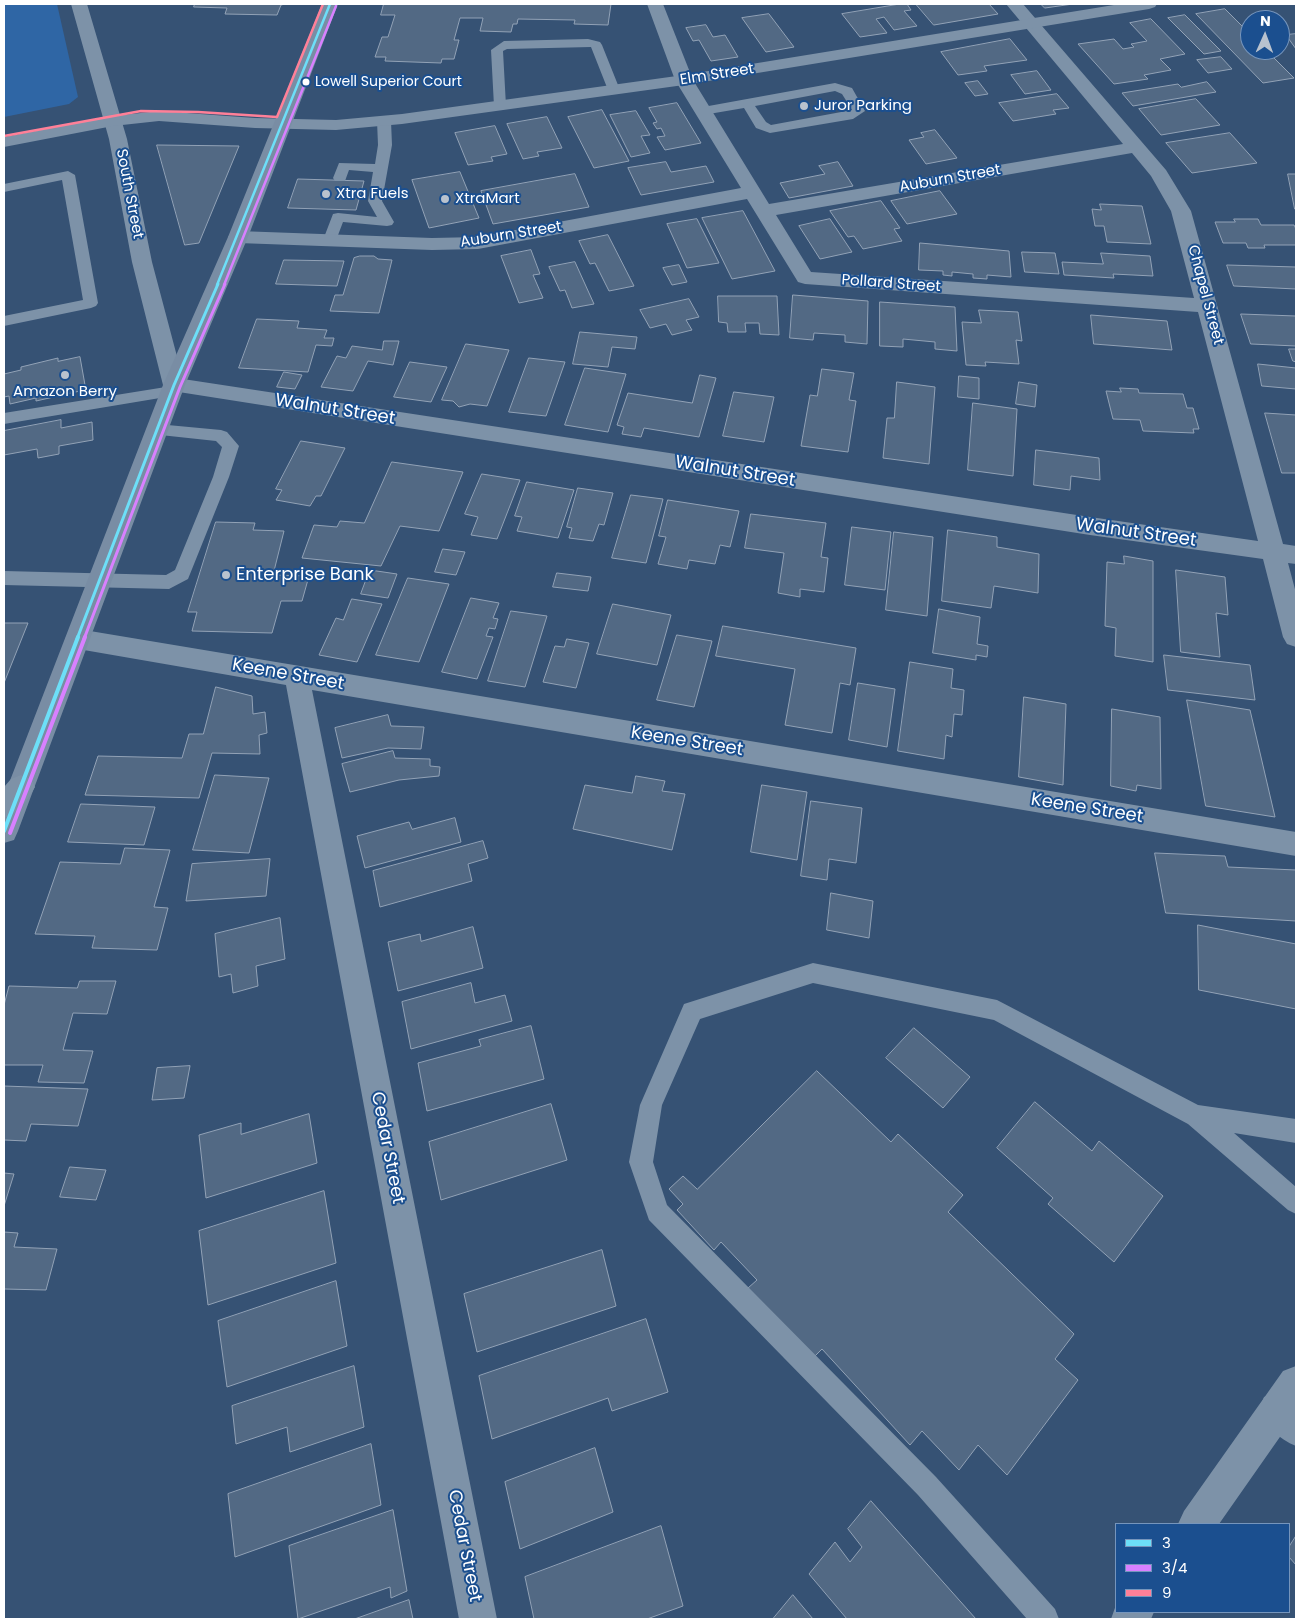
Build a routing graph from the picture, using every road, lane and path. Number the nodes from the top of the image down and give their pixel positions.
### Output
1 (79, 4) edge
2 (330, 4) edge
3 (655, 4) edge
4 (1014, 4) edge
5 (1149, 4) edge
6 (1031, 23) junction
7 (684, 80) junction
8 (614, 90) junction
9 (747, 103) junction
10 (500, 106) junction
11 (703, 111) junction
12 (113, 121) junction
13 (384, 121) junction
14 (281, 124) junction
15 (4, 142) edge
16 (1136, 147) junction
17 (381, 169) junction
18 (340, 178) dead end
19 (4, 188) edge
20 (752, 192) junction
21 (763, 211) junction
22 (238, 237) junction
23 (330, 240) junction
24 (1208, 306) junction
25 (4, 321) edge
26 (173, 388) junction
27 (4, 419) edge
28 (157, 430) junction
29 (1272, 552) junction
30 (1296, 555) edge
31 (4, 578) edge
32 (100, 581) junction
33 (1296, 638) edge
34 (78, 639) junction
35 (297, 677) junction
36 (9, 793) edge
37 (4, 831) edge
38 (1296, 844) edge
39 (1196, 1116) junction
40 (1296, 1131) edge
41 (1296, 1202) edge
42 (1290, 1407) edge
43 (1198, 1523) edge
44 (478, 1619) edge
45 (1045, 1619) edge

1 - 12 street, South Street
2 - 14 main road
3 - 7 street, Pollard Street
4 - 6 street, Chapel Street
5 - 6 street, Elm Street
6 - 7 street, Elm Street
6 - 16 street, Chapel Street
7 - 8 street, Elm Street
7 - 11 street, Pollard Street
8 - 10 street, Elm Street
8 - 10 lane
9 - 9 lane
9 - 11 lane
10 - 13 street, Elm Street
11 - 20 street, Pollard Street
12 - 14 street, Elm Street
12 - 15 street, Elm Street
12 - 26 street, South Street
13 - 14 street, Elm Street
13 - 17 lane
14 - 22 main road
16 - 21 street, Auburn Street
16 - 24 street, Chapel Street
17 - 18 lane
17 - 23 lane
19 - 25 lane
20 - 21 street, Pollard Street
20 - 23 street, Auburn Street
21 - 24 street, Pollard Street
22 - 23 street, Auburn Street
22 - 26 main road
24 - 29 street, Chapel Street
26 - 27 lane
26 - 28 main road
26 - 29 street, Walnut Street
28 - 32 main road
28 - 32 lane
29 - 30 street, Walnut Street
29 - 33 street, Chapel Street
31 - 32 lane
32 - 34 main road
34 - 35 street, Keene Street
34 - 36 main road
35 - 38 street, Keene Street
35 - 44 street, Cedar Street
36 - 37 main road
39 - 40 lane
39 - 41 lane
39 - 45 lane
42 - 43 street

